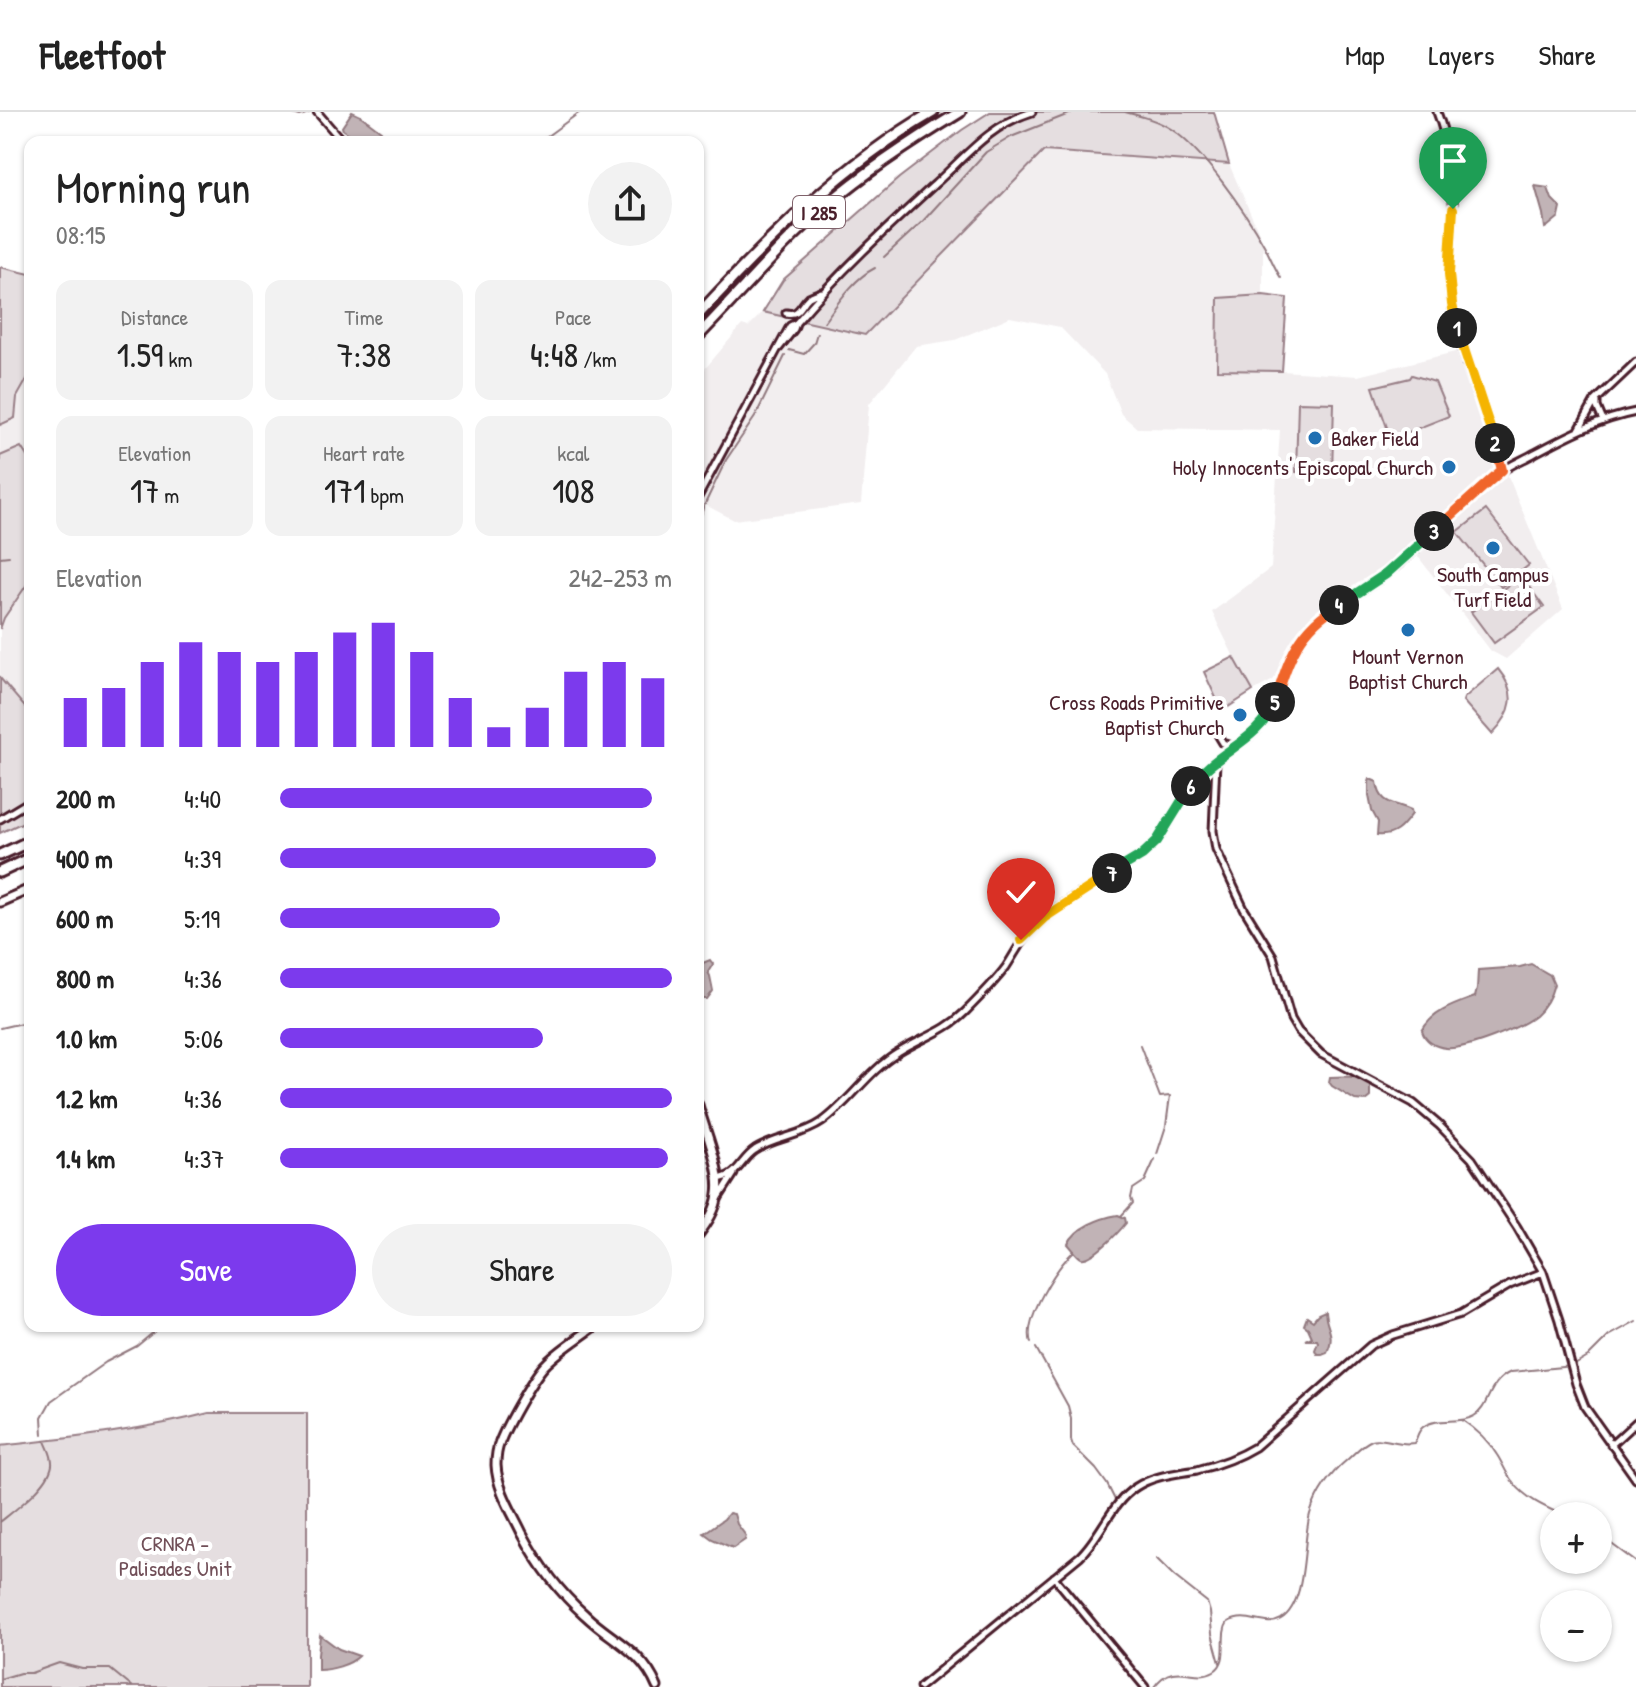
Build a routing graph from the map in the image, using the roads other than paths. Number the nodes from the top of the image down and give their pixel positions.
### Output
1 (317, 112) edge
2 (933, 112) edge
3 (960, 112) edge
4 (1032, 112) edge
5 (1437, 112) edge
6 (338, 136) edge
7 (822, 292) junction
8 (704, 308) edge
9 (786, 313) dead end
10 (704, 331) edge
11 (1636, 362) edge
12 (1597, 400) junction
13 (1636, 412) edge
14 (1603, 421) junction
15 (1579, 430) junction
16 (1502, 470) junction
17 (704, 486) edge
18 (1217, 733) dead end
19 (1239, 745) junction
20 (1216, 761) junction
21 (1201, 774) junction
22 (1215, 780) junction
23 (24, 805) edge
24 (0, 819) edge
25 (24, 844) edge
26 (0, 855) edge
27 (24, 861) edge
28 (0, 872) edge
29 (24, 892) edge
30 (0, 902) edge
31 (704, 1126) edge
32 (716, 1168) junction
33 (734, 1173) junction
34 (718, 1179) junction
35 (717, 1200) junction
36 (704, 1226) edge
37 (1543, 1272) junction
38 (587, 1332) edge
39 (1636, 1422) edge
40 (1611, 1445) junction
41 (1636, 1479) edge
42 (1054, 1577) junction
43 (657, 1687) edge
44 (920, 1687) edge
45 (1145, 1687) edge

1 - 6 street
2 - 8 highway, I 285
3 - 10 highway, I 285
4 - 7 street
5 - 16 street
7 - 9 street
7 - 17 street
11 - 12 street
12 - 14 street
12 - 15 street
13 - 14 street
14 - 15 street
15 - 16 street
16 - 19 street
18 - 19 street
19 - 20 street
20 - 21 street
20 - 22 street
21 - 22 street
21 - 33 street
22 - 37 street
23 - 24 street
25 - 26 highway
27 - 28 highway
29 - 30 main road
31 - 32 main road
32 - 33 street
32 - 34 main road
33 - 34 street
33 - 35 street
34 - 35 main road
35 - 36 main road
37 - 40 street
37 - 42 street
38 - 43 main road
39 - 40 street
40 - 41 street
42 - 44 street
42 - 45 street

